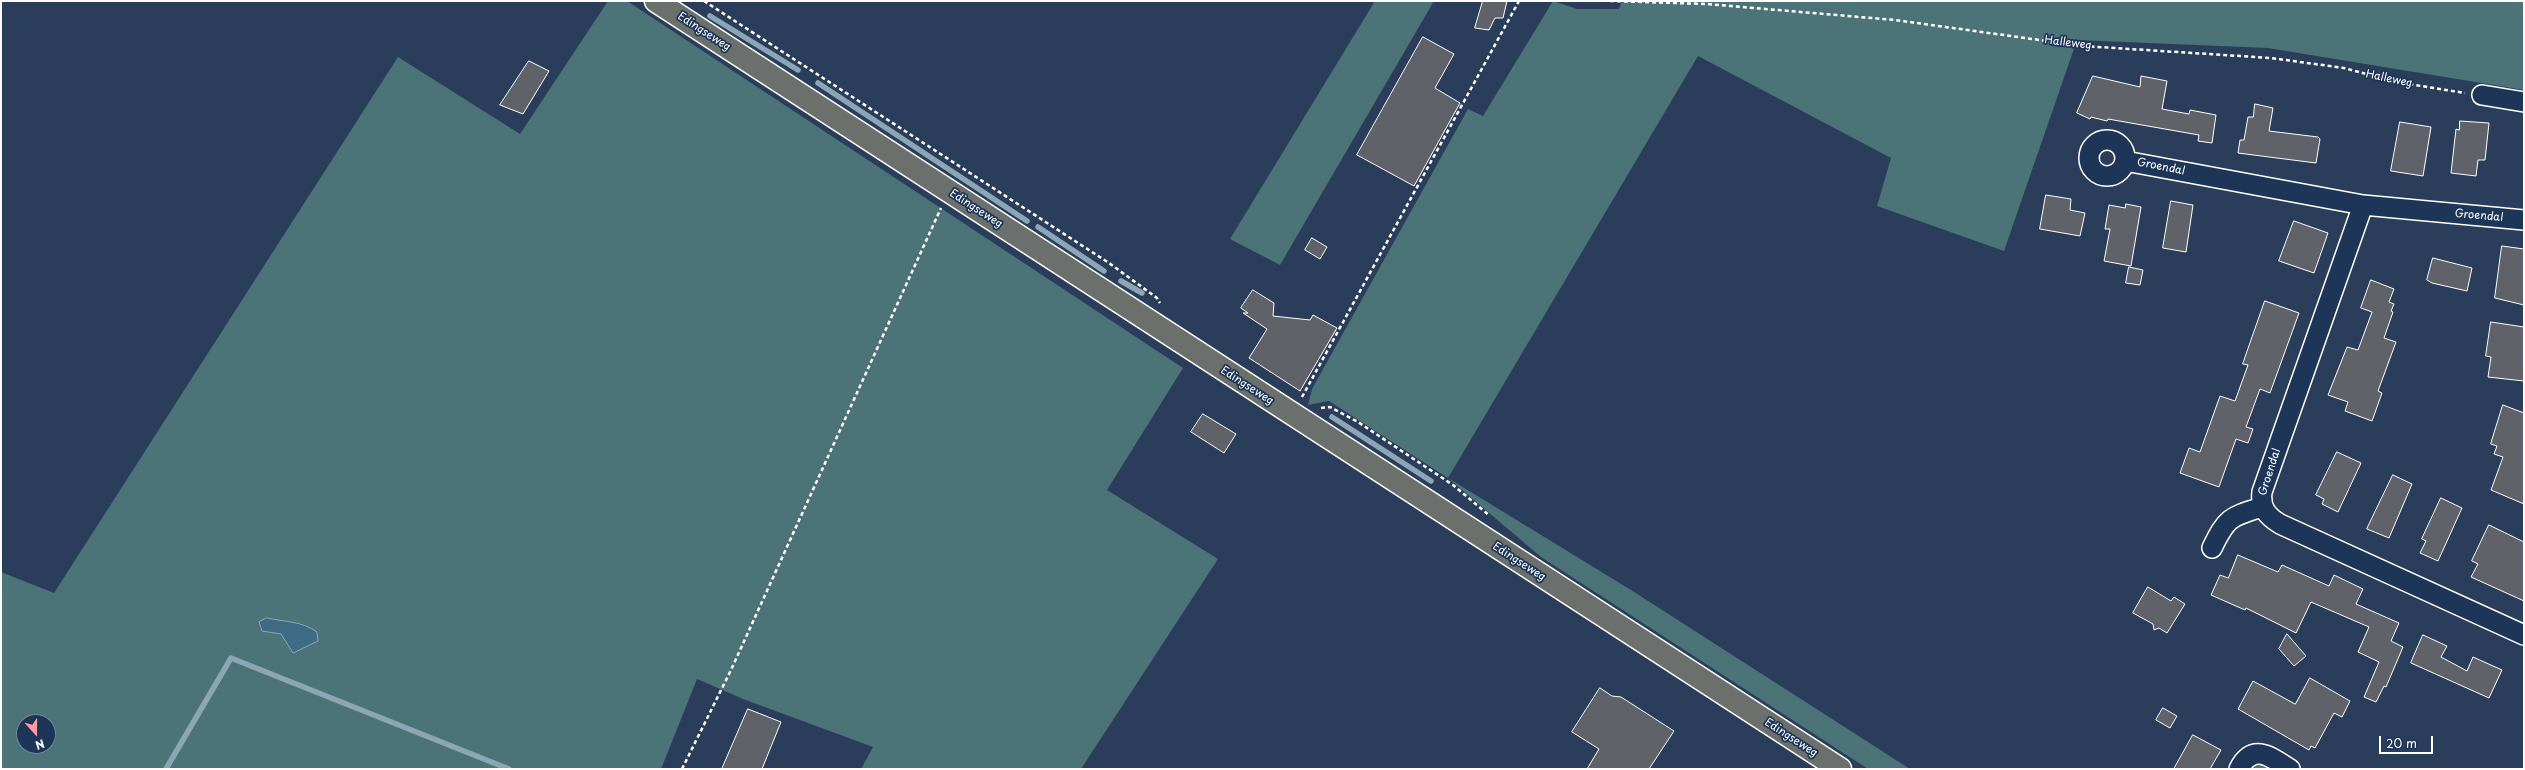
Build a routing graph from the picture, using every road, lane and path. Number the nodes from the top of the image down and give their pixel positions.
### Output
1 (656, 1) edge
2 (704, 1) edge
3 (1519, 1) edge
4 (1610, 1) edge
5 (2482, 95) joint
6 (2524, 102) edge
7 (2126, 161) dead end
8 (948, 191) junction
9 (2363, 205) junction
10 (2524, 220) edge
11 (1161, 305) dead end
12 (1292, 415) junction
13 (2262, 507) junction
14 (1493, 519) dead end
15 (2212, 548) dead end
16 (2524, 635) edge
17 (682, 769) edge
18 (1840, 769) edge
19 (2239, 769) edge
20 (2290, 769) edge

1 - 8 main road, Edingseweg
2 - 11 path
3 - 12 path
4 - 5 path, Halleweg
5 - 6 street
7 - 9 street, Groendal
8 - 12 main road, Edingseweg
8 - 17 path
9 - 10 street, Groendal
9 - 13 street, Groendal
12 - 14 path
12 - 18 main road, Edingseweg
13 - 15 street
13 - 16 street, Groendal
19 - 20 street

